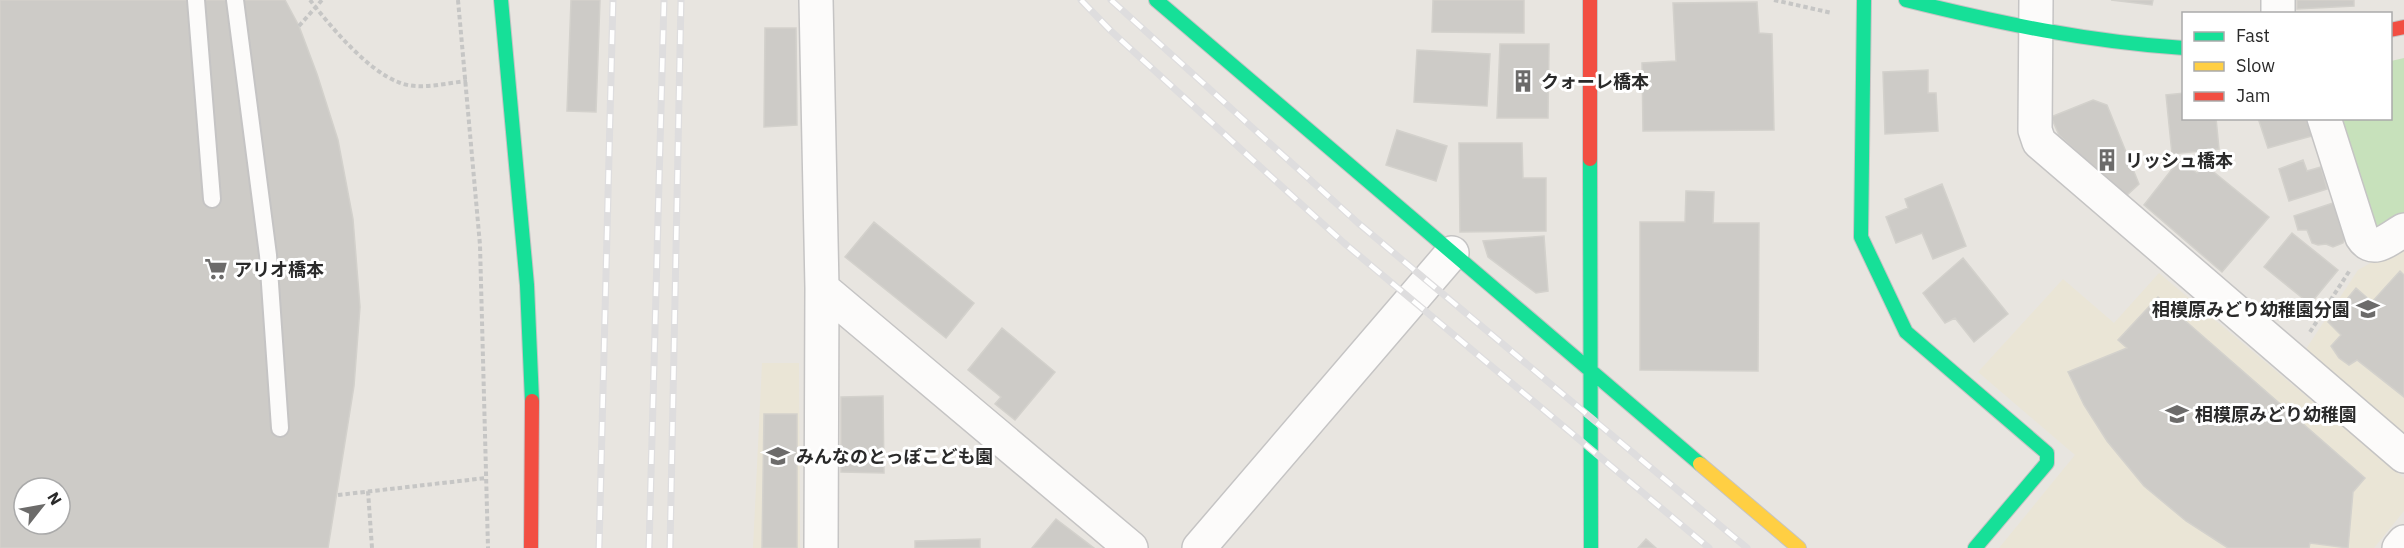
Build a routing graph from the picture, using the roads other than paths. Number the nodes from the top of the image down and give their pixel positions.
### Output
1 (196, 0) edge
2 (235, 0) edge
3 (501, 0) edge
4 (816, 0) edge
5 (1156, 0) edge
6 (1590, 0) edge
7 (1864, 0) edge
8 (1906, 0) edge
9 (2036, 14) edge
10 (2182, 48) edge
11 (2325, 120) edge
12 (212, 199) dead end
13 (2404, 230) edge
14 (1452, 253) junction
15 (822, 288) junction
16 (1592, 373) junction
17 (280, 428) dead end
18 (2404, 456) edge
19 (2404, 542) edge
20 (531, 548) edge
21 (821, 548) edge
22 (1131, 548) edge
23 (1199, 548) edge
24 (1591, 548) edge
25 (1799, 548) edge
26 (1975, 548) edge
27 (2399, 548) edge

1 - 12 lane
2 - 17 lane
3 - 20 street
4 - 15 street
5 - 14 street
6 - 16 street
7 - 26 street
8 - 9 street
9 - 10 street
9 - 18 street
11 - 13 street
14 - 16 street
14 - 23 street
15 - 21 street
15 - 22 street
16 - 24 street
16 - 25 street
19 - 27 street

